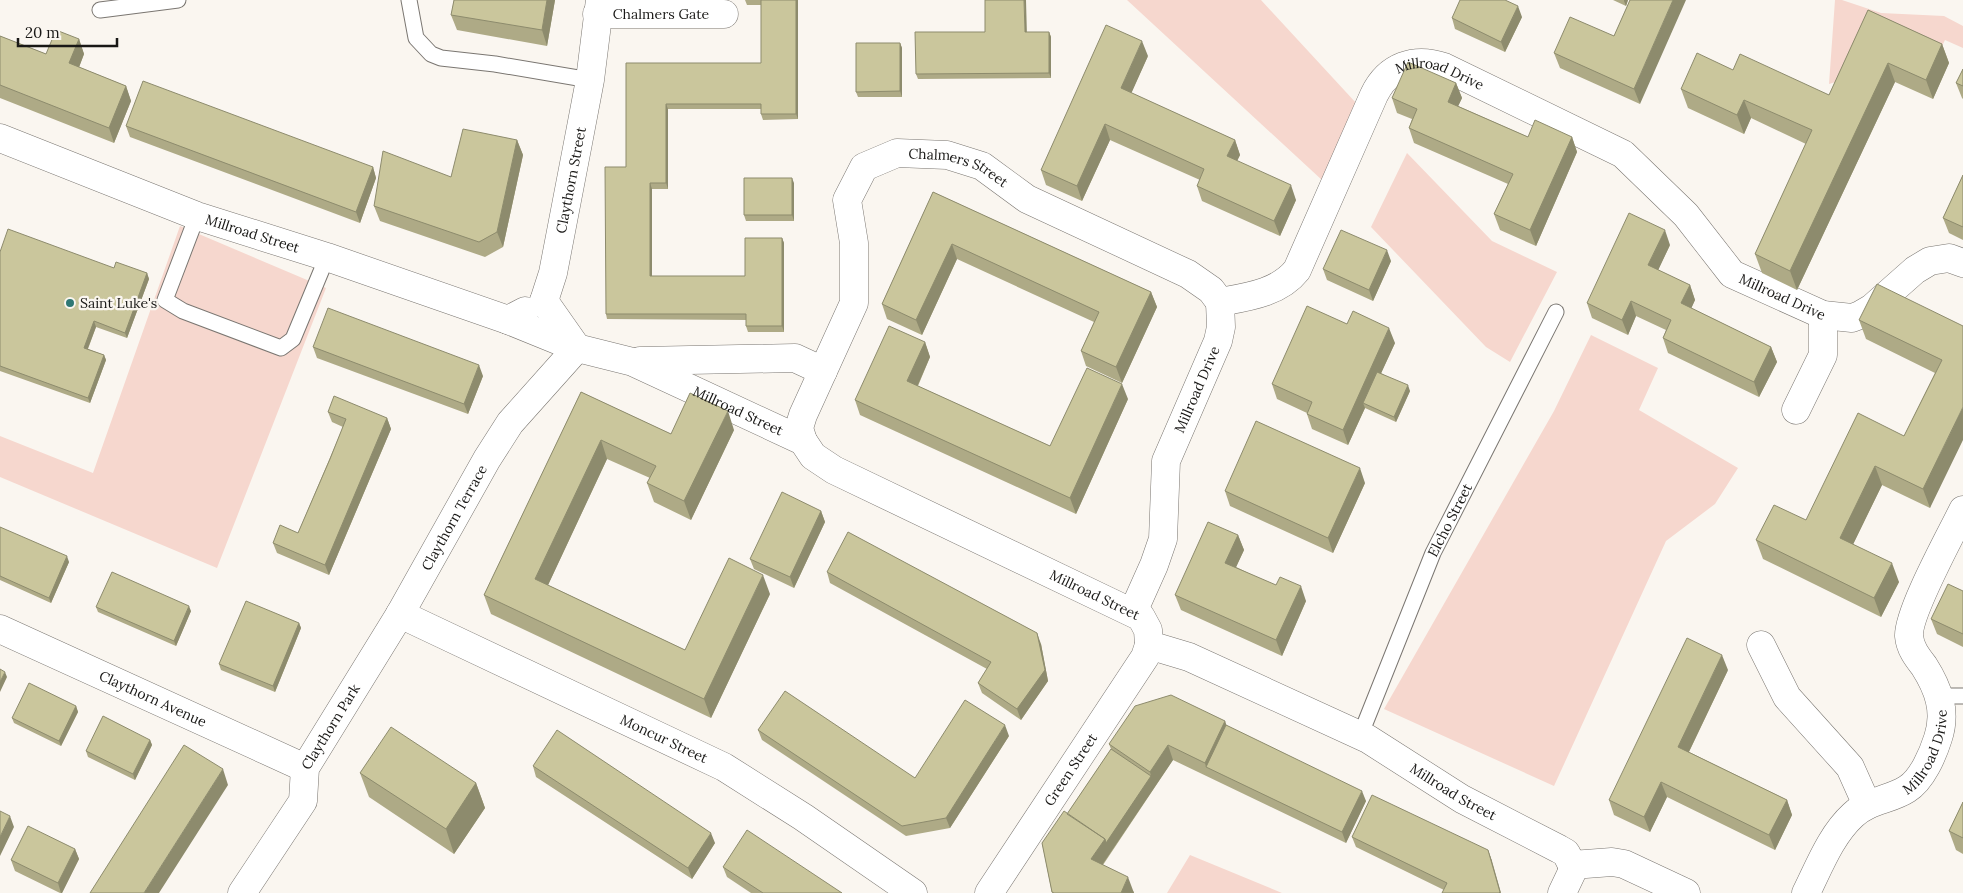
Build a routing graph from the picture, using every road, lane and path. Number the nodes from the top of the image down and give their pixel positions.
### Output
1 (178, 0) edge
2 (409, 0) edge
3 (598, 7) edge
4 (100, 10) dead end
5 (724, 14) dead end
6 (590, 80) junction
7 (2, 146) edge
8 (198, 216) junction
9 (327, 256) junction
10 (1963, 263) edge
11 (544, 301) junction
12 (1220, 302) junction
13 (1556, 312) dead end
14 (1823, 316) junction
15 (508, 320) junction
16 (577, 348) junction
17 (633, 362) junction
18 (823, 371) junction
19 (1796, 410) dead end
20 (803, 441) junction
21 (1963, 510) edge
22 (1133, 612) junction
23 (400, 614) junction
24 (0, 629) edge
25 (1149, 645) junction
26 (1761, 645) dead end
27 (1951, 696) edge
28 (1360, 736) junction
29 (305, 768) junction
30 (1867, 805) junction
31 (1572, 865) junction
32 (242, 893) edge
33 (913, 893) edge
34 (989, 893) edge
35 (1562, 893) edge
36 (1686, 893) edge
37 (1806, 893) edge

1 - 4 lane
2 - 6 lane
3 - 5 street, Chalmers Gate
3 - 6 street, Claythorn Street
6 - 11 street, Claythorn Street
7 - 8 street, Millroad Street
8 - 9 street, Millroad Street
8 - 9 lane
9 - 15 street, Millroad Street
10 - 14 street, Millroad Drive
11 - 15 street
11 - 16 street
12 - 14 street, Millroad Drive
12 - 18 street, Chalmers Street
12 - 22 street, Millroad Drive
13 - 28 lane, Elcho Street
14 - 19 street
15 - 16 street, Millroad Street
16 - 17 street, Millroad Street
16 - 23 street, Claythorn Terrace
17 - 18 street
17 - 20 street, Millroad Street
18 - 20 street, Chalmers Street
20 - 22 street, Millroad Street
21 - 27 street, Millroad Drive
22 - 25 street, Millroad Street
23 - 29 street, Claythorn Park
23 - 33 street, Moncur Street
24 - 29 street, Claythorn Avenue
25 - 28 street, Millroad Street
25 - 34 street, Green Street
26 - 30 street
27 - 30 street, Millroad Drive
28 - 31 street, Millroad Street
29 - 32 street, Claythorn Park
30 - 37 street, Millroad Drive
31 - 35 street
31 - 36 street

